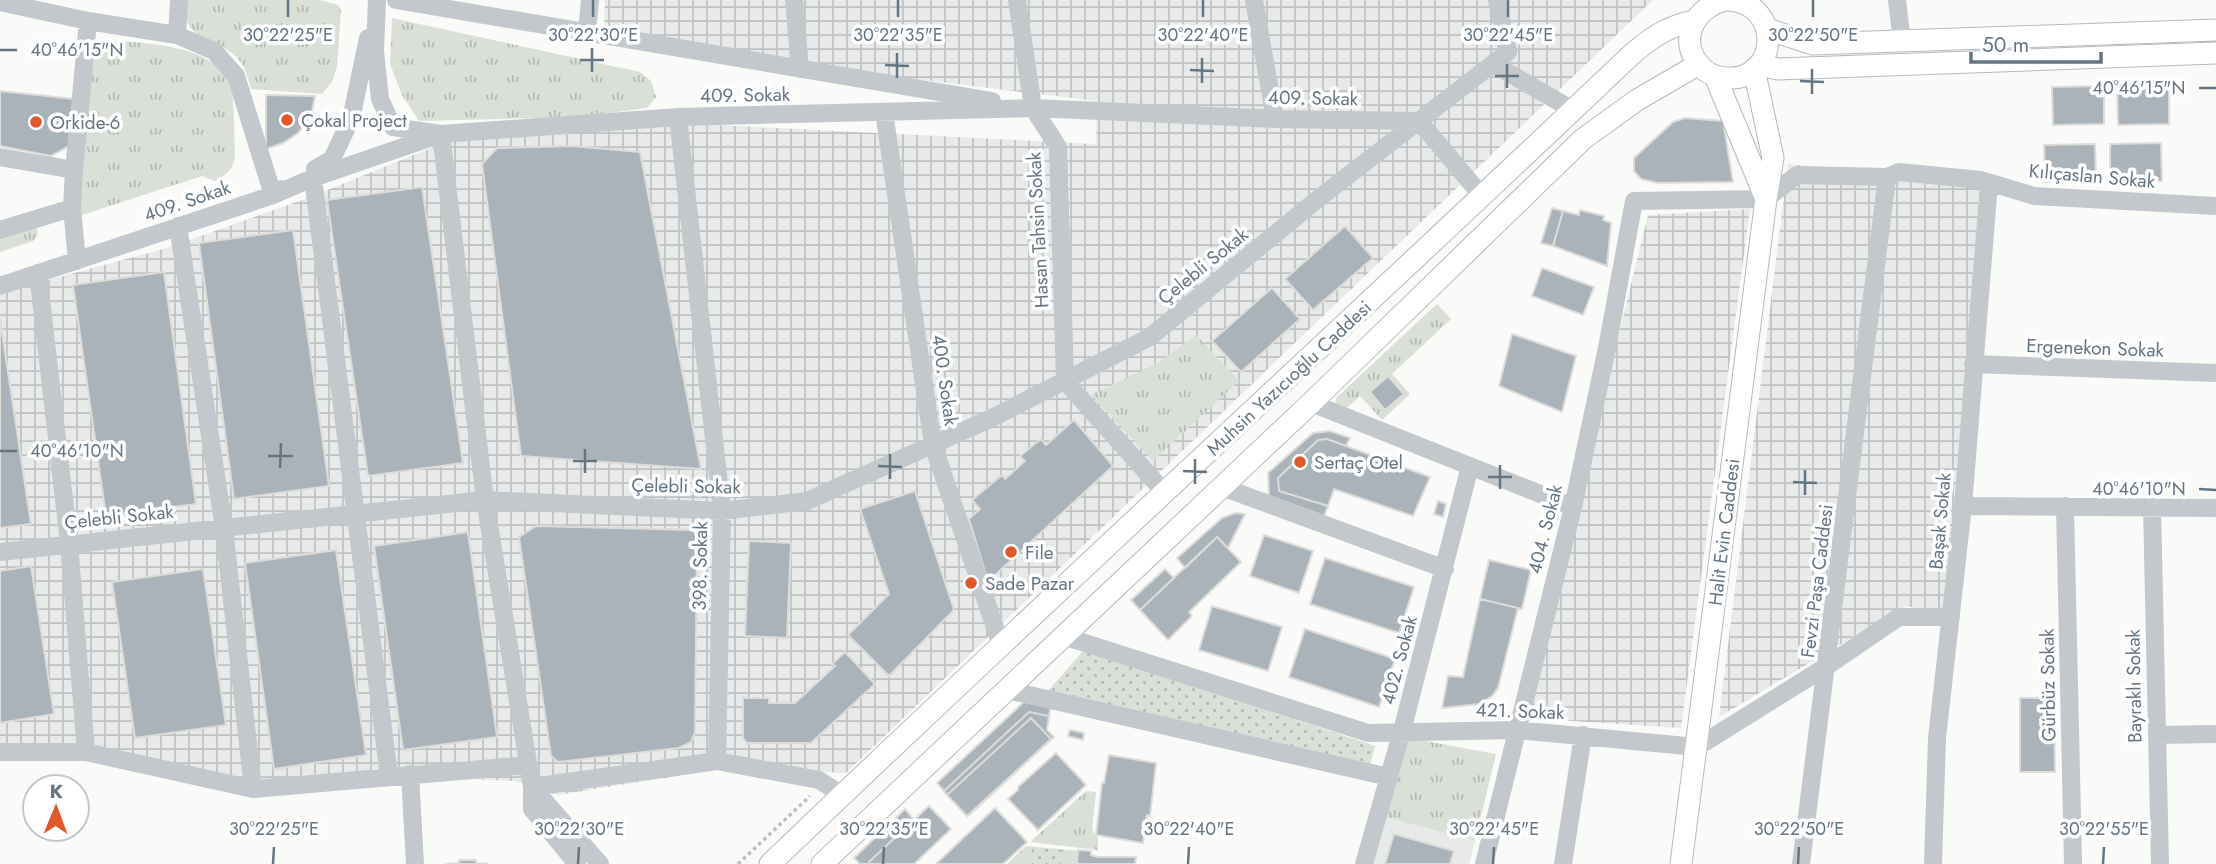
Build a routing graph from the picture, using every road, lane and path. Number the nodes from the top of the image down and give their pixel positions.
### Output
1 (179, 0) edge
2 (377, 0) edge
3 (396, 0) edge
4 (590, 0) edge
5 (794, 0) edge
6 (1017, 0) edge
7 (1254, 0) edge
8 (1497, 0) edge
9 (1897, 0) edge
10 (1737, 1) edge
11 (0, 2) edge
12 (1700, 10) edge
13 (88, 21) junction
14 (1768, 29) junction
15 (2216, 30) edge
16 (587, 32) junction
17 (177, 35) junction
18 (1902, 42) junction
19 (2216, 53) edge
20 (1493, 64) junction
21 (1757, 67) junction
22 (800, 69) junction
23 (1707, 70) junction
24 (1033, 108) junction
25 (1573, 110) junction
26 (884, 112) junction
27 (678, 117) junction
28 (1275, 119) junction
29 (1419, 121) junction
30 (441, 134) junction
31 (0, 157) edge
32 (74, 170) junction
33 (1887, 177) junction
34 (313, 178) junction
35 (1989, 183) junction
36 (273, 195) junction
37 (1482, 196) junction
38 (1766, 199) junction
39 (2216, 206) edge
40 (72, 208) junction
41 (178, 226) junction
42 (0, 230) edge
43 (77, 261) junction
44 (38, 273) junction
45 (0, 286) edge
46 (1973, 364) junction
47 (2216, 373) edge
48 (1065, 381) junction
49 (1311, 403) junction
50 (933, 445) junction
51 (1470, 466) junction
52 (1222, 487) junction
53 (1166, 494) junction
54 (485, 500) junction
55 (1963, 506) junction
56 (2066, 506) junction
57 (1573, 507) junction
58 (2151, 507) junction
59 (2216, 508) edge
60 (722, 511) junction
61 (357, 514) junction
62 (224, 528) junction
63 (69, 543) junction
64 (0, 552) edge
65 (1445, 569) junction
66 (1951, 617) junction
67 (1063, 636) junction
68 (1001, 646) junction
69 (1828, 666) junction
70 (1007, 690) junction
71 (1516, 730) junction
72 (1402, 731) junction
73 (2216, 734) edge
74 (1583, 735) junction
75 (2157, 735) junction
76 (1697, 747) junction
77 (0, 752) edge
78 (86, 752) junction
79 (717, 761) junction
80 (528, 765) junction
81 (410, 774) junction
82 (389, 776) junction
83 (1389, 777) junction
84 (824, 783) junction
85 (532, 787) junction
86 (253, 789) junction
87 (842, 795) junction
88 (415, 864) edge
89 (577, 864) edge
90 (600, 864) edge
91 (738, 864) edge
92 (770, 864) edge
93 (822, 864) edge
94 (1364, 864) edge
95 (1484, 864) edge
96 (1563, 864) edge
97 (1681, 864) edge
98 (1801, 864) edge
99 (1933, 864) edge
100 (2073, 864) edge
101 (2160, 864) edge

1 - 17 street
2 - 30 street
2 - 36 street
3 - 16 street
4 - 16 street
5 - 22 street
6 - 24 street, Hasan Tahsin Sokak
7 - 28 street
8 - 20 street
9 - 18 street
10 - 12 main road
10 - 14 main road
11 - 13 street
12 - 23 main road
12 - 25 main road, Muhsin Yazıcıoğlu Caddesi
13 - 17 street
13 - 32 street
14 - 18 main road
14 - 21 main road
15 - 18 main road
16 - 22 street
17 - 36 street
19 - 21 main road
20 - 25 street
20 - 29 street, Çelebli Sokak
21 - 23 main road
21 - 38 main road, Halit Evin Caddesi
22 - 24 street
23 - 38 main road, Halit Evin Caddesi
23 - 49 main road, Muhsin Yazıcıoğlu Caddesi
24 - 26 street, 409. Sokak
24 - 28 street, 409. Sokak
24 - 48 street, Hasan Tahsin Sokak
25 - 37 main road, Muhsin Yazıcıoğlu Caddesi
26 - 27 street, 409. Sokak
26 - 50 street, 400. Sokak
27 - 30 street, 409. Sokak
27 - 60 street, 398. Sokak
28 - 29 street, 409. Sokak
29 - 37 street
29 - 48 street, Çelebli Sokak
30 - 34 street, 409. Sokak
30 - 54 street
31 - 32 street
32 - 40 street
33 - 35 street, Kılıçaslan Sokak
33 - 38 street, Kılıçaslan Sokak
33 - 69 street, Fevzi Paşa Caddesi
34 - 36 street, 409. Sokak
34 - 61 street
35 - 39 street, Kılıçaslan Sokak
35 - 46 street, Başak Sokak
36 - 41 street, 409. Sokak
37 - 53 main road, Muhsin Yazıcıoğlu Caddesi
38 - 57 street, 404. Sokak
38 - 76 main road, Halit Evin Caddesi
40 - 42 street
40 - 43 street
41 - 43 street, 409. Sokak
41 - 62 street
43 - 44 street, 409. Sokak
44 - 45 street, 409. Sokak
44 - 63 street
46 - 47 street, Ergenekon Sokak
46 - 55 street, Başak Sokak
48 - 50 street, Çelebli Sokak
48 - 53 street
49 - 51 street
49 - 52 main road, Muhsin Yazıcıoğlu Caddesi
50 - 60 street, Çelebli Sokak
50 - 68 street, 400. Sokak
51 - 57 street
51 - 65 street, 402. Sokak
52 - 65 street
52 - 67 main road, Muhsin Yazıcıoğlu Caddesi
53 - 68 main road, Muhsin Yazıcıoğlu Caddesi
54 - 60 street, Çelebli Sokak
54 - 61 street, Çelebli Sokak
54 - 80 street
55 - 56 street
55 - 66 street, Başak Sokak
56 - 58 street
56 - 100 street, Gürbüz Sokak
57 - 71 street, 404. Sokak
58 - 59 street
58 - 75 street, Bayraklı Sokak
60 - 79 street, 398. Sokak
61 - 62 street, Çelebli Sokak
61 - 82 street
62 - 63 street, Çelebli Sokak
62 - 86 street
63 - 64 street, Çelebli Sokak
63 - 78 street
65 - 72 street, 402. Sokak
66 - 69 street
66 - 99 street, Başak Sokak
67 - 70 main road, Muhsin Yazıcıoğlu Caddesi
67 - 72 street, 421. Sokak
68 - 87 main road, Muhsin Yazıcıoğlu Caddesi
69 - 76 street
69 - 98 street, Fevzi Paşa Caddesi
70 - 83 street
70 - 93 main road, Muhsin Yazıcıoğlu Caddesi
71 - 72 street, 421. Sokak
71 - 74 street, 421. Sokak
71 - 95 street, 404. Sokak
72 - 83 street, 402. Sokak
73 - 75 street
74 - 76 street, 421. Sokak
74 - 96 street
75 - 101 street, Bayraklı Sokak
76 - 97 main road, Halit Evin Caddesi
77 - 78 street
78 - 86 street
79 - 84 street
79 - 85 street
80 - 81 street
80 - 85 street
81 - 82 street
81 - 88 street
82 - 86 street
83 - 94 street, 402. Sokak
84 - 87 street
84 - 91 path
85 - 89 street
85 - 90 street
87 - 92 main road, Muhsin Yazıcıoğlu Caddesi

